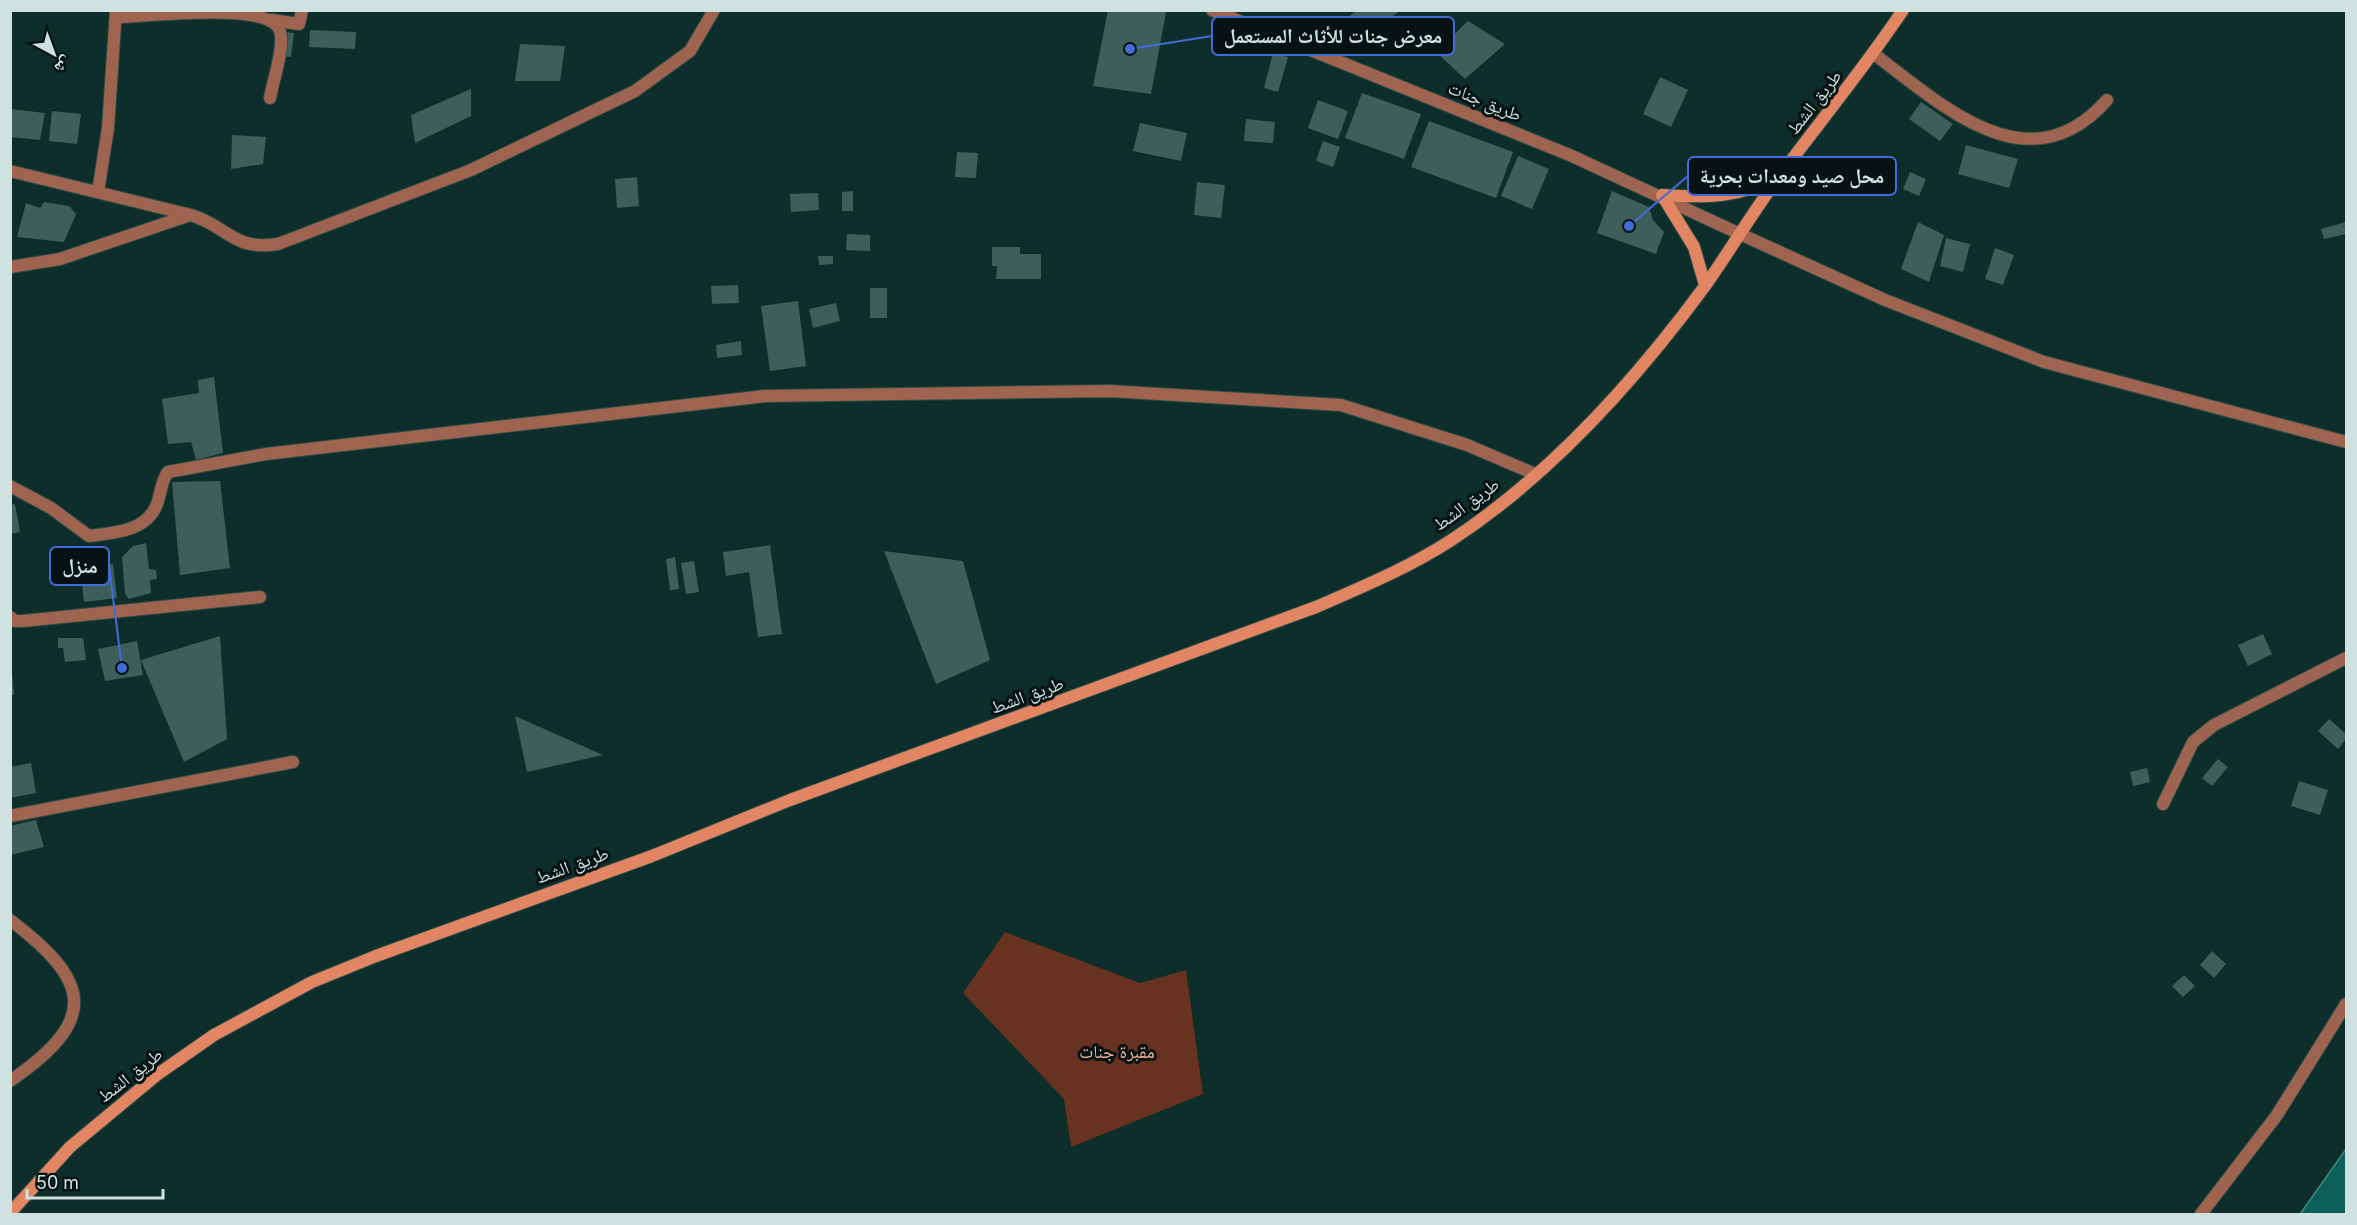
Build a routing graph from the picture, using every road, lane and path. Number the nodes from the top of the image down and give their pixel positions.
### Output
1 (302, 10) edge
2 (714, 10) edge
3 (1212, 10) edge
4 (1903, 10) edge
5 (116, 14) edge
6 (272, 20) junction
7 (1874, 54) junction
8 (270, 98) dead end
9 (2107, 100) dead end
10 (10, 171) edge
11 (1781, 175) junction
12 (98, 192) junction
13 (1662, 195) junction
14 (191, 215) junction
15 (1740, 234) junction
16 (10, 267) edge
17 (1705, 285) junction
18 (2346, 442) edge
19 (1535, 474) junction
20 (10, 486) edge
21 (260, 597) dead end
22 (10, 617) edge
23 (2346, 658) edge
24 (293, 762) dead end
25 (2163, 804) dead end
26 (10, 816) edge
27 (10, 920) edge
28 (2346, 1004) edge
29 (10, 1081) edge
30 (10, 1213) edge
31 (2201, 1215) edge

1 - 6 street
2 - 14 street
3 - 13 street, طريق جنات
4 - 7 main road, طريق الشط
5 - 6 street
5 - 12 street
6 - 8 street
7 - 9 street
7 - 11 main road, طريق الشط
10 - 12 street
11 - 13 main road
11 - 15 main road, طريق الشط
12 - 14 street
13 - 15 street, طريق جنات
13 - 17 main road
14 - 16 street
15 - 17 main road, طريق الشط
15 - 18 street, طريق جنات
17 - 19 main road, طريق الشط
19 - 20 street
19 - 30 main road, طريق الشط
21 - 22 street
23 - 25 street
24 - 26 street
27 - 29 street
28 - 31 street

